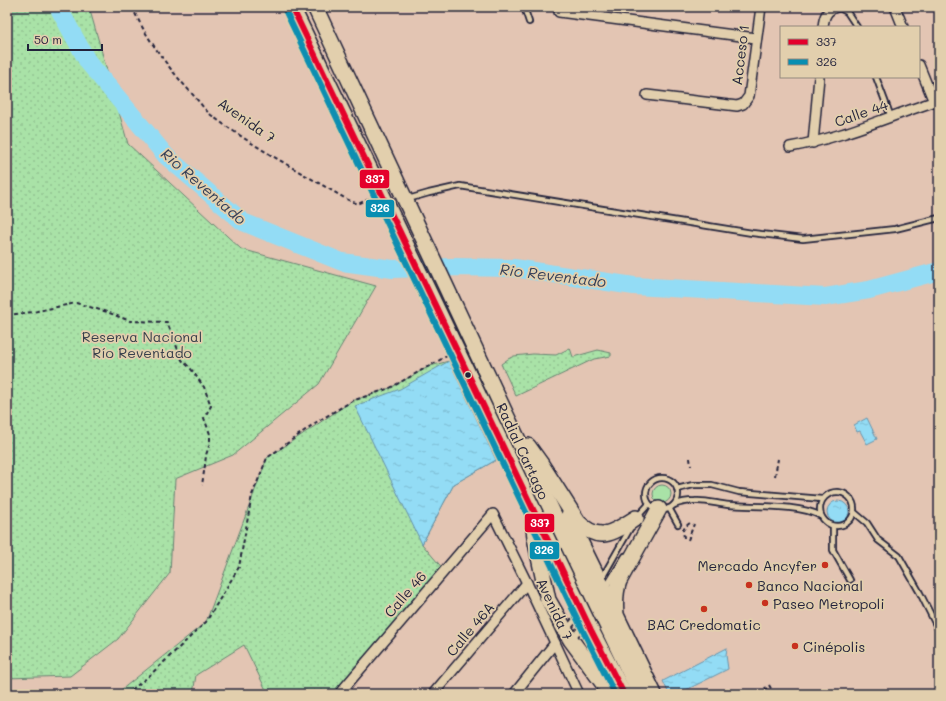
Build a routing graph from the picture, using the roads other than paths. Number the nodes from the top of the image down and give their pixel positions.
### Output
1 (292, 7) edge
2 (315, 7) edge
3 (524, 7) edge
4 (761, 7) edge
5 (837, 7) edge
6 (895, 7) edge
7 (559, 12) dead end
8 (530, 22) dead end
9 (823, 26) edge
10 (856, 26) edge
11 (903, 26) edge
12 (305, 36) junction
13 (756, 38) junction
14 (920, 67) edge
15 (819, 78) edge
16 (876, 78) edge
17 (356, 93) junction
18 (647, 95) dead end
19 (937, 101) edge
20 (891, 117) junction
21 (813, 143) junction
22 (790, 147) dead end
23 (406, 200) junction
24 (939, 218) edge
25 (506, 415) junction
26 (541, 464) junction
27 (677, 489) junction
28 (822, 499) junction
29 (674, 504) junction
30 (533, 508) junction
31 (653, 510) junction
32 (854, 512) junction
33 (493, 514) joint
34 (821, 516) junction
35 (678, 524) dead end
36 (833, 526) junction
37 (626, 554) dead end
38 (600, 580) dead end
39 (850, 580) dead end
40 (527, 583) junction
41 (606, 587) dead end
42 (616, 614) junction
43 (939, 632) edge
44 (555, 643) junction
45 (339, 694) edge
46 (433, 694) edge
47 (514, 694) edge
48 (579, 694) edge
49 (611, 694) edge
50 (624, 694) edge
51 (640, 694) edge
52 (654, 694) edge

1 - 12 main road, Radial Cartago
2 - 17 main road, Radial Cartago
3 - 8 lane
4 - 13 street, Acceso 1
5 - 9 street
5 - 10 lane
6 - 11 street
7 - 13 street
12 - 17 main road
12 - 30 main road, Radial Cartago
13 - 18 street, Acceso 1
14 - 19 street
15 - 21 street
16 - 20 lane
17 - 23 main road, Radial Cartago
19 - 20 street, Calle 44
20 - 21 street, Calle 44
21 - 22 street, Calle 44
23 - 24 lane
23 - 25 main road, Radial Cartago
25 - 26 main road
25 - 51 main road, Radial Cartago
26 - 31 main road
26 - 42 main road
27 - 28 lane
27 - 29 lane
27 - 31 lane
28 - 32 lane
28 - 34 lane
29 - 31 lane
29 - 34 lane
30 - 49 main road
30 - 50 main road, Radial Cartago
31 - 35 lane
31 - 38 lane
31 - 42 main road
32 - 36 lane
32 - 43 lane
33 - 40 street, Avenida 7
33 - 45 street, Calle 46
34 - 36 lane
36 - 39 lane
37 - 41 lane
40 - 44 street, Avenida 7
40 - 46 street, Calle 46A
42 - 52 main road
44 - 47 street
44 - 48 street, Avenida 7

